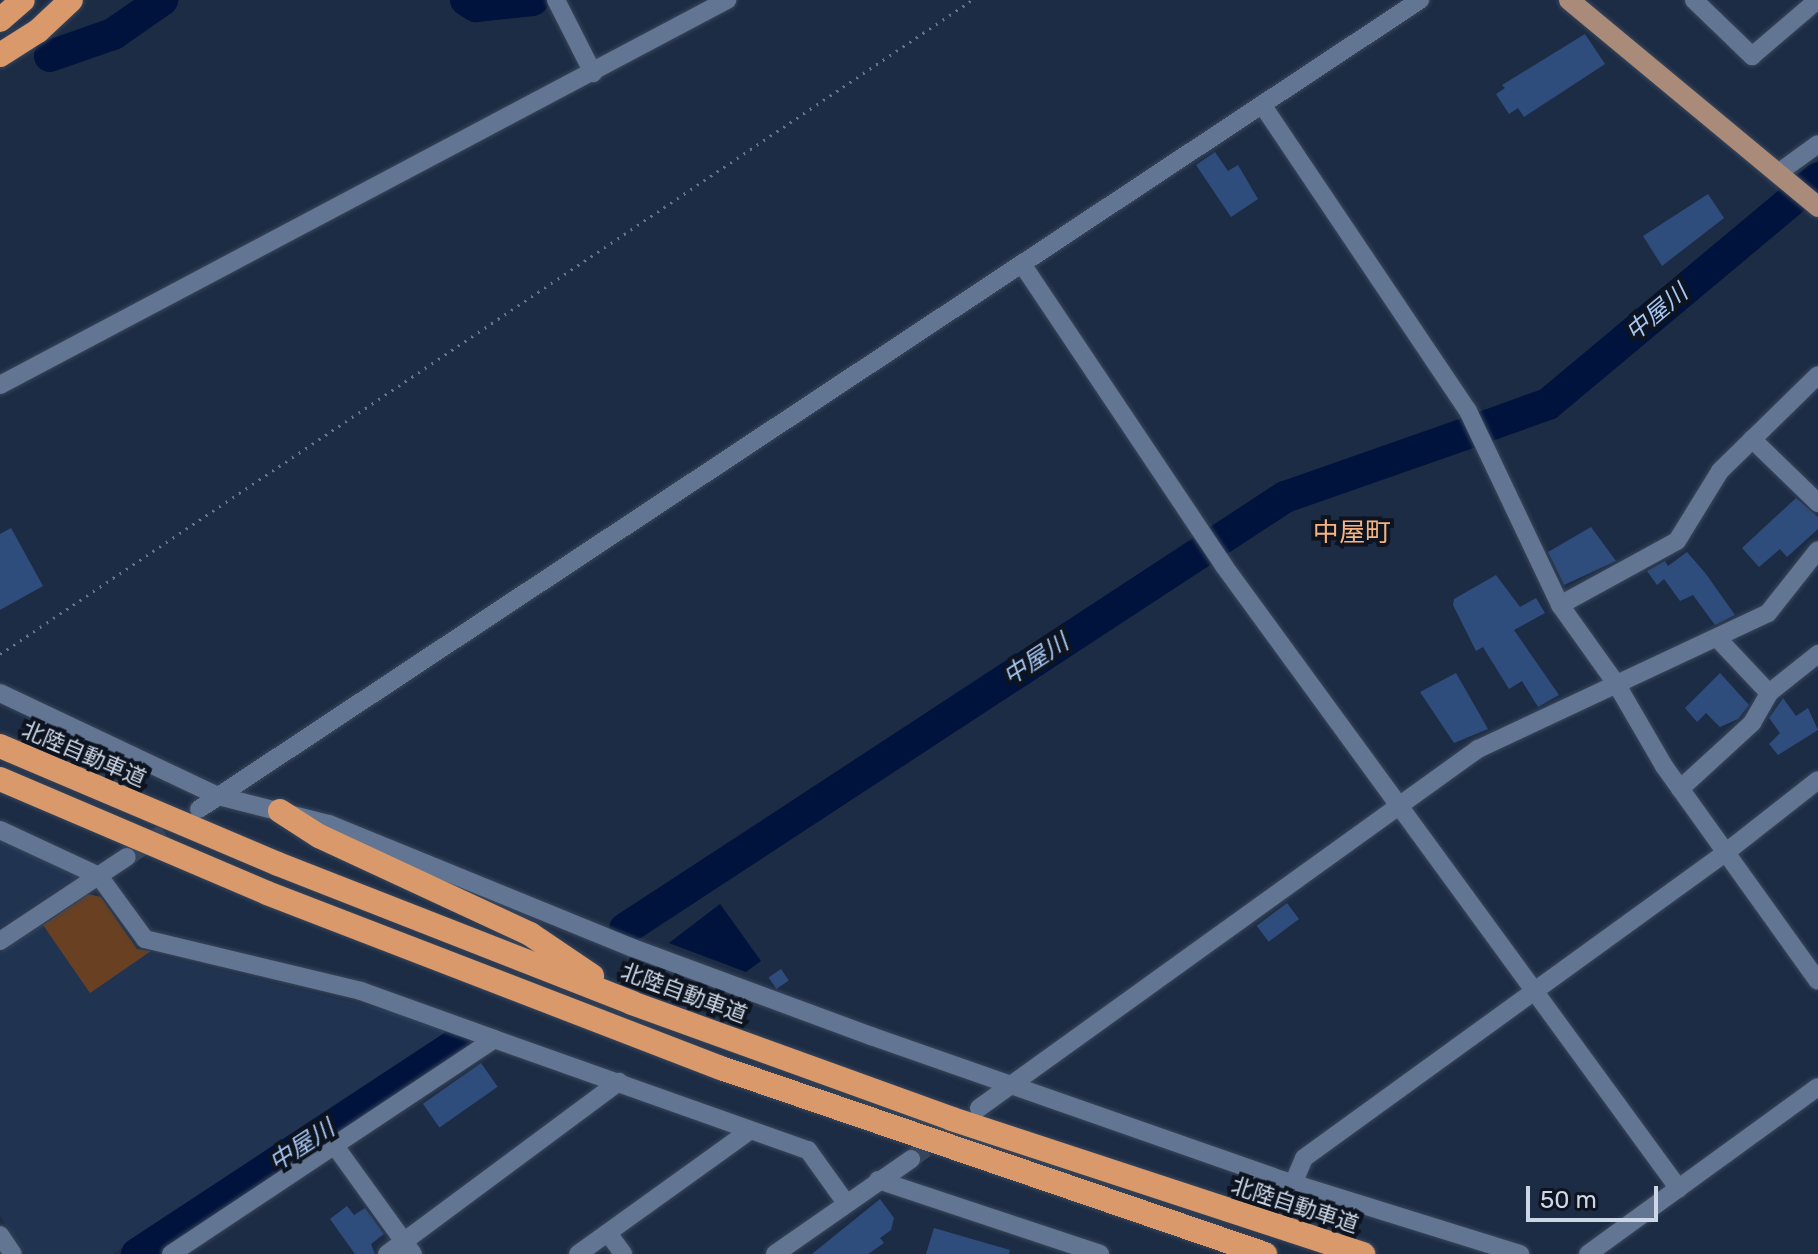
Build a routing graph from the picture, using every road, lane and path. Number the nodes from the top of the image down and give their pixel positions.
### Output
1 (23, 0) edge
2 (48, 0) edge
3 (71, 0) edge
4 (556, 0) edge
5 (727, 0) edge
6 (972, 0) edge
7 (1420, 0) edge
8 (1569, 0) edge
9 (1694, 0) edge
10 (1815, 3) edge
11 (0, 20) edge
12 (0, 47) edge
13 (0, 55) edge
14 (593, 73) junction
15 (1263, 106) junction
16 (1818, 144) edge
17 (1785, 178) junction
18 (1814, 204) edge
19 (1022, 264) junction
20 (1818, 375) edge
21 (0, 385) edge
22 (1752, 439) junction
23 (1818, 503) edge
24 (1818, 550) edge
25 (1560, 605) junction
26 (1719, 640) junction
27 (0, 654) edge
28 (1818, 654) edge
29 (1617, 685) junction
30 (0, 693) edge
31 (1769, 693) junction
32 (0, 735) edge
33 (0, 746) edge
34 (0, 779) edge
35 (1818, 780) edge
36 (1680, 789) junction
37 (218, 796) junction
38 (1398, 806) junction
39 (199, 809) tunnel mouth
40 (280, 811) junction
41 (0, 830) edge
42 (1725, 853) junction
43 (127, 857) tunnel mouth
44 (278, 864) junction
45 (99, 876) junction
46 (0, 941) edge
47 (1818, 981) edge
48 (1537, 992) junction
49 (632, 1003) junction
50 (494, 1039) junction
51 (619, 1082) junction
52 (1012, 1083) junction
53 (1818, 1087) edge
54 (979, 1108) tunnel mouth
55 (749, 1131) junction
56 (335, 1146) junction
57 (911, 1159) tunnel mouth
58 (878, 1180) junction
59 (1293, 1184) junction
60 (1679, 1189) junction
61 (846, 1203) junction
62 (608, 1233) junction
63 (0, 1235) edge
64 (409, 1248) edge
65 (13, 1254) edge
66 (171, 1254) edge
67 (387, 1254) edge
68 (578, 1254) edge
69 (623, 1254) edge
70 (775, 1254) edge
71 (1100, 1254) edge
72 (1265, 1254) edge
73 (1363, 1254) edge
74 (1520, 1254) edge
75 (1588, 1254) edge

1 - 11 highway
2 - 12 highway
3 - 13 highway
4 - 14 street
5 - 14 street
6 - 27 path
7 - 15 street
8 - 17 main road
9 - 10 street
14 - 21 street
15 - 19 street
15 - 25 street
16 - 17 street
17 - 18 main road
19 - 37 street
19 - 38 street
20 - 22 street
22 - 23 street
22 - 25 street
24 - 26 street
25 - 29 street
26 - 29 street
26 - 31 street
28 - 31 street
29 - 36 street
29 - 38 street
30 - 37 street
31 - 36 street
32 - 44 highway
33 - 44 highway, 北陸自動車道
34 - 72 highway
35 - 42 street
36 - 42 street
37 - 39 street
37 - 40 street
38 - 48 street
38 - 52 street
40 - 49 highway
40 - 52 street
41 - 45 street
42 - 47 street
42 - 48 street
43 - 45 street
44 - 49 highway, 北陸自動車道
45 - 46 street
45 - 50 street
48 - 59 street
48 - 60 street
49 - 73 highway, 北陸自動車道
50 - 51 street
50 - 56 street
51 - 55 street
51 - 64 street
52 - 54 street
52 - 59 street
53 - 60 street
55 - 61 street
55 - 62 street
56 - 64 street
56 - 66 street
57 - 58 street
58 - 61 street
58 - 71 street
59 - 74 street
60 - 75 street
61 - 70 street
62 - 68 street
62 - 69 street
63 - 65 street
64 - 67 street

